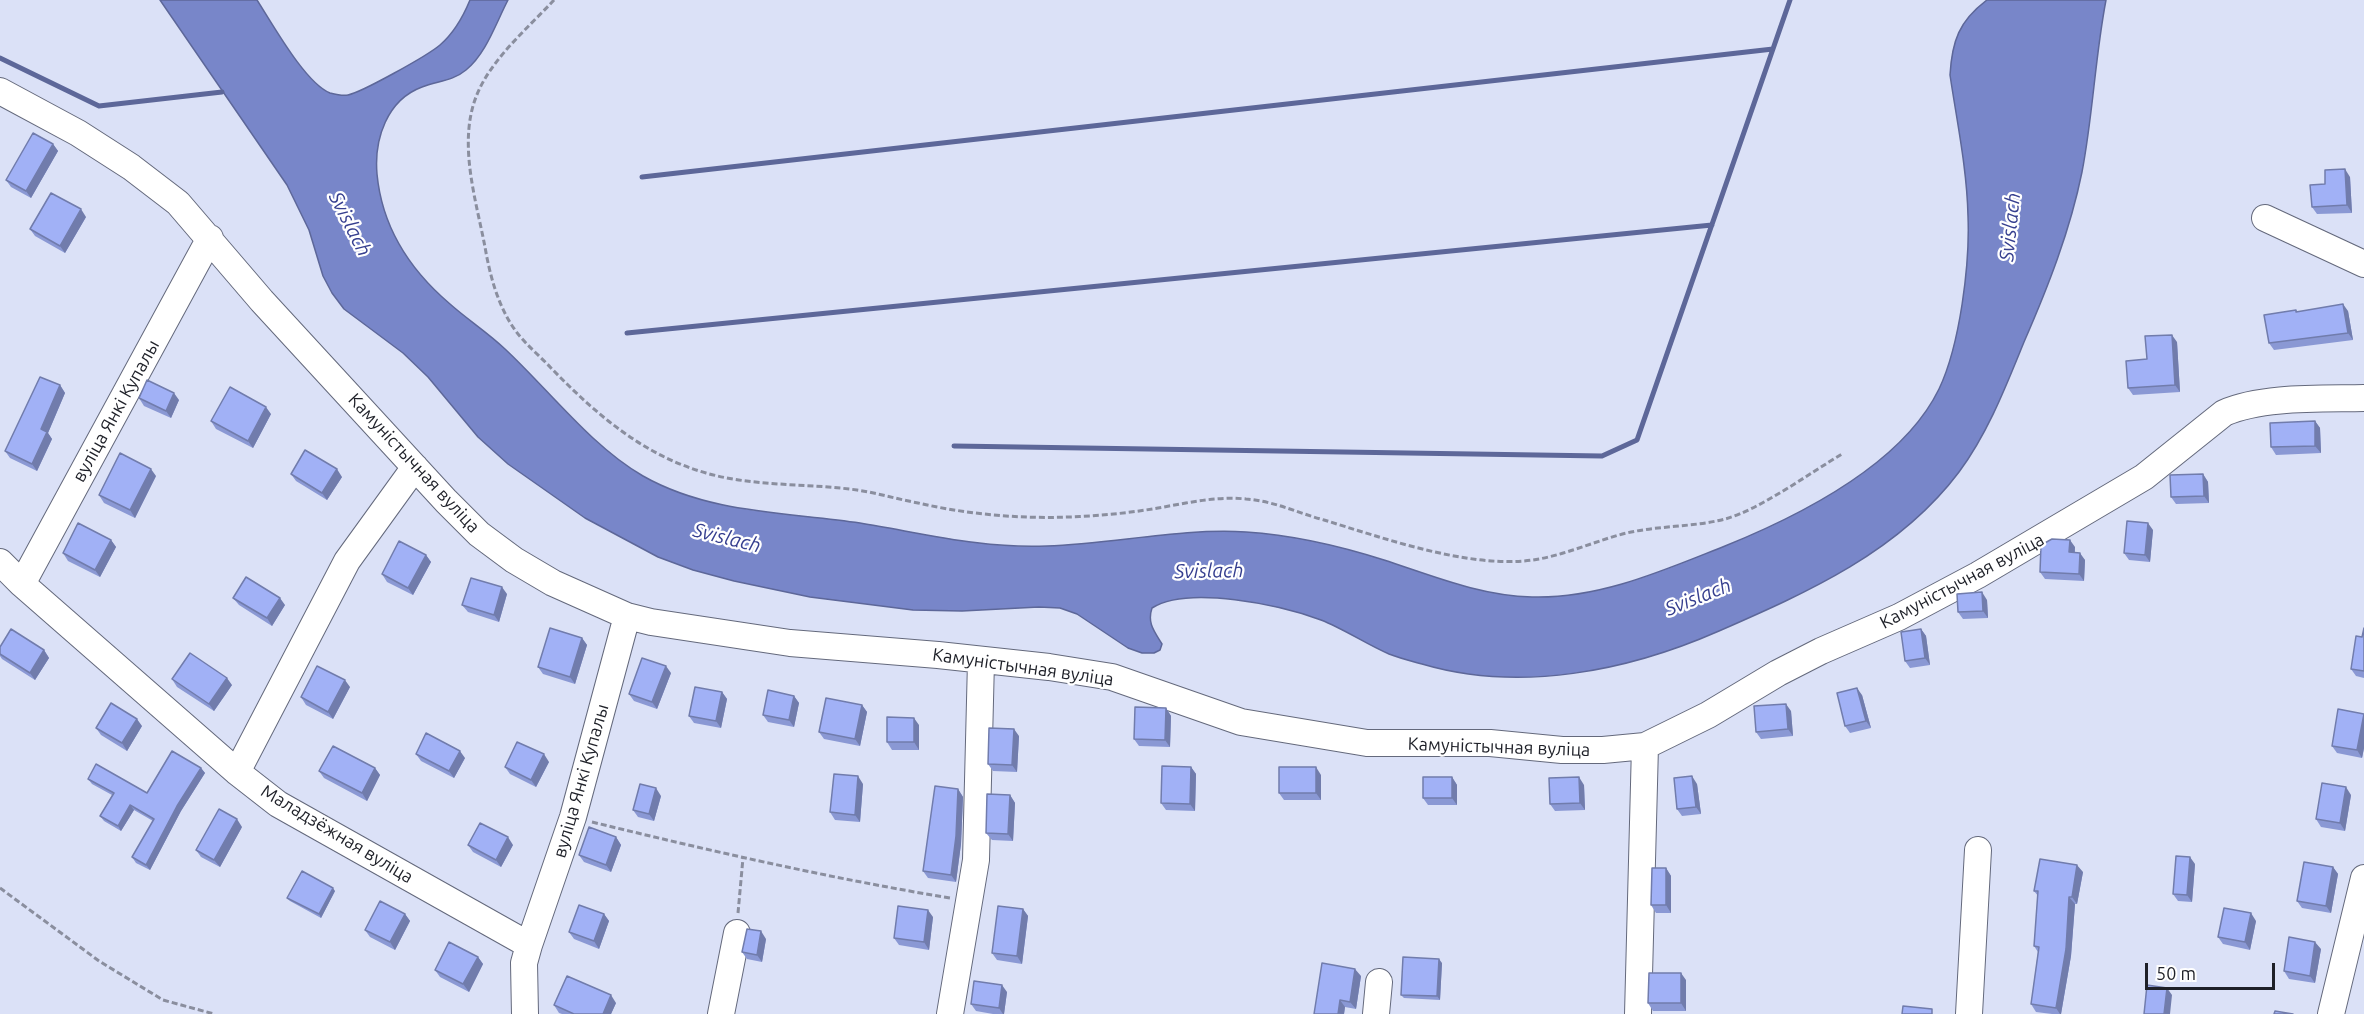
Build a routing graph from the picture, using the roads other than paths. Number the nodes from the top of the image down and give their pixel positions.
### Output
1 (0, 91) edge
2 (2265, 218) dead end
3 (210, 238) junction
4 (2364, 264) edge
5 (2364, 398) edge
6 (415, 467) junction
7 (0, 562) edge
8 (22, 584) junction
9 (627, 616) junction
10 (981, 661) junction
11 (1645, 746) junction
12 (237, 772) junction
13 (1978, 850) dead end
14 (2364, 878) edge
15 (737, 933) road end
16 (529, 945) junction
17 (1379, 982) dead end
18 (525, 1014) edge
19 (721, 1014) edge
20 (950, 1014) edge
21 (1376, 1014) edge
22 (1638, 1014) edge
23 (1969, 1014) edge
24 (2331, 1014) edge

1 - 3 street, Камуністычная вуліца
2 - 4 street
3 - 6 street, Камуністычная вуліца
3 - 8 street, вуліца Янкі Купалы
5 - 11 street, Камуністычная вуліца
6 - 9 street, Камуністычная вуліца
6 - 12 street
7 - 8 street, Маладзёжная вуліца
8 - 12 street, Маладзёжная вуліца
9 - 10 street, Камуністычная вуліца
9 - 16 street, вуліца Янкі Купалы
10 - 11 street, Камуністычная вуліца
10 - 20 street
11 - 22 street
12 - 16 street, Маладзёжная вуліца
13 - 23 street
14 - 24 street
15 - 19 street
16 - 18 street
17 - 21 street

